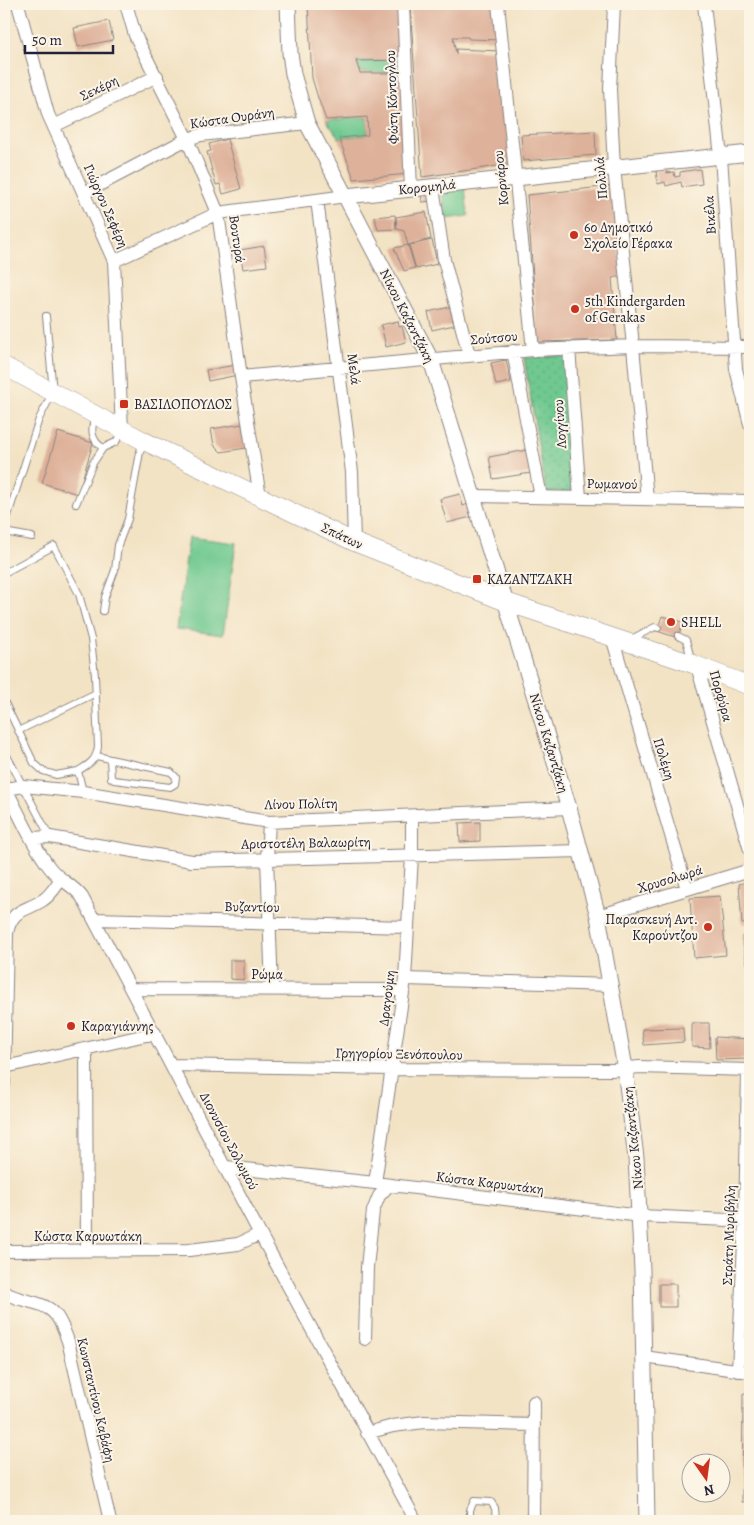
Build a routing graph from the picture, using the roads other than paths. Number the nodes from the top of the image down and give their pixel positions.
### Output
1 (18, 4) edge
2 (126, 4) edge
3 (288, 4) edge
4 (403, 4) edge
5 (498, 4) edge
6 (614, 4) edge
7 (704, 4) edge
8 (156, 76) junction
9 (307, 123) junction
10 (54, 126) junction
11 (186, 139) junction
12 (750, 153) edge
13 (721, 157) junction
14 (614, 168) junction
15 (515, 178) junction
16 (433, 187) junction
17 (411, 189) junction
18 (84, 193) junction
19 (346, 196) junction
20 (317, 200) junction
21 (218, 213) junction
22 (114, 261) junction
23 (46, 316) dead end
24 (633, 346) junction
25 (734, 346) junction
26 (750, 346) edge
27 (569, 348) junction
28 (532, 350) junction
29 (513, 352) junction
30 (470, 355) junction
31 (431, 360) junction
32 (4, 366) edge
33 (340, 368) junction
34 (241, 377) junction
35 (53, 392) junction
36 (95, 414) junction
37 (750, 424) edge
38 (122, 429) junction
39 (142, 440) junction
40 (103, 448) junction
41 (474, 496) junction
42 (260, 497) junction
43 (541, 497) junction
44 (580, 498) junction
45 (647, 499) junction
46 (750, 501) edge
47 (76, 504) dead end
48 (4, 530) edge
49 (32, 537) dead end
50 (354, 542) junction
51 (4, 574) edge
52 (506, 602) junction
53 (103, 611) dead end
54 (658, 628) dead end
55 (678, 636) dead end
56 (619, 639) junction
57 (695, 665) junction
58 (750, 678) edge
59 (750, 686) edge
60 (96, 693) junction
61 (4, 701) edge
62 (18, 731) junction
63 (4, 750) edge
64 (97, 756) junction
65 (110, 759) junction
66 (78, 771) junction
67 (24, 786) junction
68 (5, 787) edge
69 (83, 792) junction
70 (569, 808) junction
71 (412, 816) junction
72 (269, 822) junction
73 (50, 837) junction
74 (32, 838) junction
75 (750, 850) edge
76 (582, 851) junction
77 (412, 856) junction
78 (268, 859) junction
79 (750, 870) edge
80 (62, 879) junction
81 (687, 889) junction
82 (598, 916) junction
83 (94, 919) junction
84 (270, 923) junction
85 (408, 927) junction
86 (404, 985) junction
87 (611, 985) junction
88 (131, 989) junction
89 (272, 989) junction
90 (155, 1033) junction
91 (86, 1049) junction
92 (171, 1065) junction
93 (4, 1067) edge
94 (626, 1068) junction
95 (392, 1069) junction
96 (749, 1070) edge
97 (4, 1084) edge
98 (749, 1147) edge
99 (226, 1167) junction
100 (375, 1183) junction
101 (389, 1185) junction
102 (640, 1216) junction
103 (748, 1221) edge
104 (260, 1234) junction
105 (87, 1250) junction
106 (4, 1251) edge
107 (5, 1296) edge
108 (365, 1339) dead end
109 (644, 1357) junction
110 (744, 1371) edge
111 (534, 1402) dead end
112 (534, 1425) junction
113 (367, 1433) junction
114 (110, 1521) edge
115 (416, 1521) edge
116 (470, 1521) edge
117 (496, 1521) edge
118 (533, 1521) edge
119 (647, 1521) edge

1 - 10 street, Γιώργου Σεφέρη
2 - 8 street, Βουτυρά
3 - 9 street, Νίκου Καζαντζάκη
4 - 17 street, Φώτη Κόντογλου
5 - 15 street, Κορνάρου
6 - 14 street, Πολυλά
7 - 13 street, Βικέλα
8 - 10 street, Σεκέρη
8 - 11 street, Βουτυρά
9 - 11 street, Κώστα Ουράνη
9 - 19 street, Νίκου Καζαντζάκη
10 - 18 street, Γιώργου Σεφέρη
11 - 18 street, Κώστα Ουράνη
11 - 21 street, Βουτυρά
12 - 13 street, Κορομηλά
13 - 14 street, Κορομηλά
13 - 25 street, Βικέλα
14 - 15 street, Κορομηλά
14 - 24 street, Πολυλά
15 - 16 street, Κορομηλά
15 - 28 street, Κορνάρου
16 - 17 street, Κορομηλά
16 - 30 street
17 - 19 street, Κορομηλά
18 - 22 street, Γιώργου Σεφέρη
19 - 20 street, Κορομηλά
19 - 31 street, Νίκου Καζαντζάκη
20 - 21 street, Κορομηλά
20 - 33 street, Μελά
21 - 22 street, Κορομηλά
21 - 34 street, Βουτυρά
22 - 38 street, Γιώργου Σεφέρη
23 - 35 lane
24 - 25 street, Σούτσου
24 - 27 street, Σούτσου
24 - 45 street, Πολυλά
25 - 26 street, Σούτσου
25 - 37 street, Βικέλα
27 - 28 street, Σούτσου
27 - 44 street, Λογγίνου
28 - 29 street, Σούτσου
29 - 30 street, Σούτσου
29 - 43 street
30 - 31 street, Σούτσου
31 - 33 street, Σούτσου
31 - 41 street, Νίκου Καζαντζάκη
32 - 35 main road, Σπάτων
33 - 34 street, Σούτσου
33 - 50 street, Μελά
34 - 42 street, Βουτυρά
35 - 36 main road, Σπάτων
35 - 48 lane
36 - 38 main road, Σπάτων
36 - 40 lane
38 - 39 main road, Σπάτων
38 - 40 lane
39 - 42 main road, Σπάτων
39 - 53 lane
40 - 47 lane
41 - 43 street, Ρωμανού
41 - 52 street, Νίκου Καζαντζάκη
42 - 50 main road, Σπάτων
43 - 44 street, Ρωμανού
44 - 45 street, Ρωμανού
45 - 46 street, Ρωμανού
48 - 49 lane
50 - 52 main road, Σπάτων
51 - 60 lane
52 - 56 main road, Σπάτων
52 - 70 street, Νίκου Καζαντζάκη
54 - 56 lane
55 - 57 lane
56 - 57 main road, Σπάτων
56 - 81 street, Πολέμη
57 - 58 main road, Σπάτων
57 - 59 main road, Σπάτων
57 - 75 street, Πορφύρα
60 - 62 lane
60 - 64 lane
61 - 62 lane
62 - 66 lane
63 - 67 lane
64 - 65 lane
64 - 66 lane
65 - 65 lane
66 - 69 lane
67 - 68 street, Λίνου Πολίτη
67 - 69 street, Λίνου Πολίτη
67 - 73 lane
68 - 74 street, Διονυσίου Σολωμού
69 - 72 street, Λίνου Πολίτη
70 - 71 street, Λίνου Πολίτη
70 - 76 street, Νίκου Καζαντζάκη
71 - 72 street, Λίνου Πολίτη
71 - 77 street, Δραγούμη
72 - 78 street
73 - 74 street, Αριστοτέλη Βαλαωρίτη
73 - 78 street, Αριστοτέλη Βαλαωρίτη
74 - 80 street, Διονυσίου Σολωμού
76 - 77 street, Αριστοτέλη Βαλαωρίτη
76 - 82 street, Νίκου Καζαντζάκη
77 - 78 street, Αριστοτέλη Βαλαωρίτη
77 - 85 street, Δραγούμη
78 - 84 street
79 - 81 street, Χρυσολωρά
80 - 83 street, Διονυσίου Σολωμού
80 - 93 street
81 - 82 street, Χρυσολωρά
82 - 87 street, Νίκου Καζαντζάκη
83 - 84 street, Βυζαντίου
83 - 88 street, Διονυσίου Σολωμού
84 - 85 street, Βυζαντίου
84 - 89 street
85 - 86 street, Δραγούμη
86 - 87 street, Ρώμα
86 - 89 street, Ρώμα
86 - 95 street, Δραγούμη
87 - 94 street, Νίκου Καζαντζάκη
88 - 89 street, Ρώμα
88 - 90 street, Διονυσίου Σολωμού
90 - 91 street
90 - 92 street, Διονυσίου Σολωμού
91 - 93 street
91 - 105 street
92 - 95 street, Γρηγορίου Ξενόπουλου
92 - 99 street, Διονυσίου Σολωμού
93 - 97 street
94 - 95 street, Γρηγορίου Ξενόπουλου
94 - 96 street, Γρηγορίου Ξενόπουλου
94 - 102 street, Νίκου Καζαντζάκη
95 - 100 street, Δραγούμη
96 - 98 street, Στράτη Μυριβήλη
98 - 103 street, Στράτη Μυριβήλη
99 - 100 street, Κώστα Καρυωτάκη
99 - 104 street, Διονυσίου Σολωμού
100 - 101 street, Κώστα Καρυωτάκη
101 - 102 street, Κώστα Καρυωτάκη
101 - 108 street
102 - 103 street, Κώστα Καρυωτάκη
102 - 109 street, Νίκου Καζαντζάκη
103 - 110 street, Στράτη Μυριβήλη
104 - 105 street, Κώστα Καρυωτάκη
104 - 113 street, Διονυσίου Σολωμού
105 - 106 street, Κώστα Καρυωτάκη
107 - 114 street, Κωνσταντίνου Καβάφη
109 - 110 street
109 - 119 street, Νίκου Καζαντζάκη
111 - 112 street
112 - 113 street
112 - 118 street
113 - 115 street, Διονυσίου Σολωμού
116 - 117 lane

